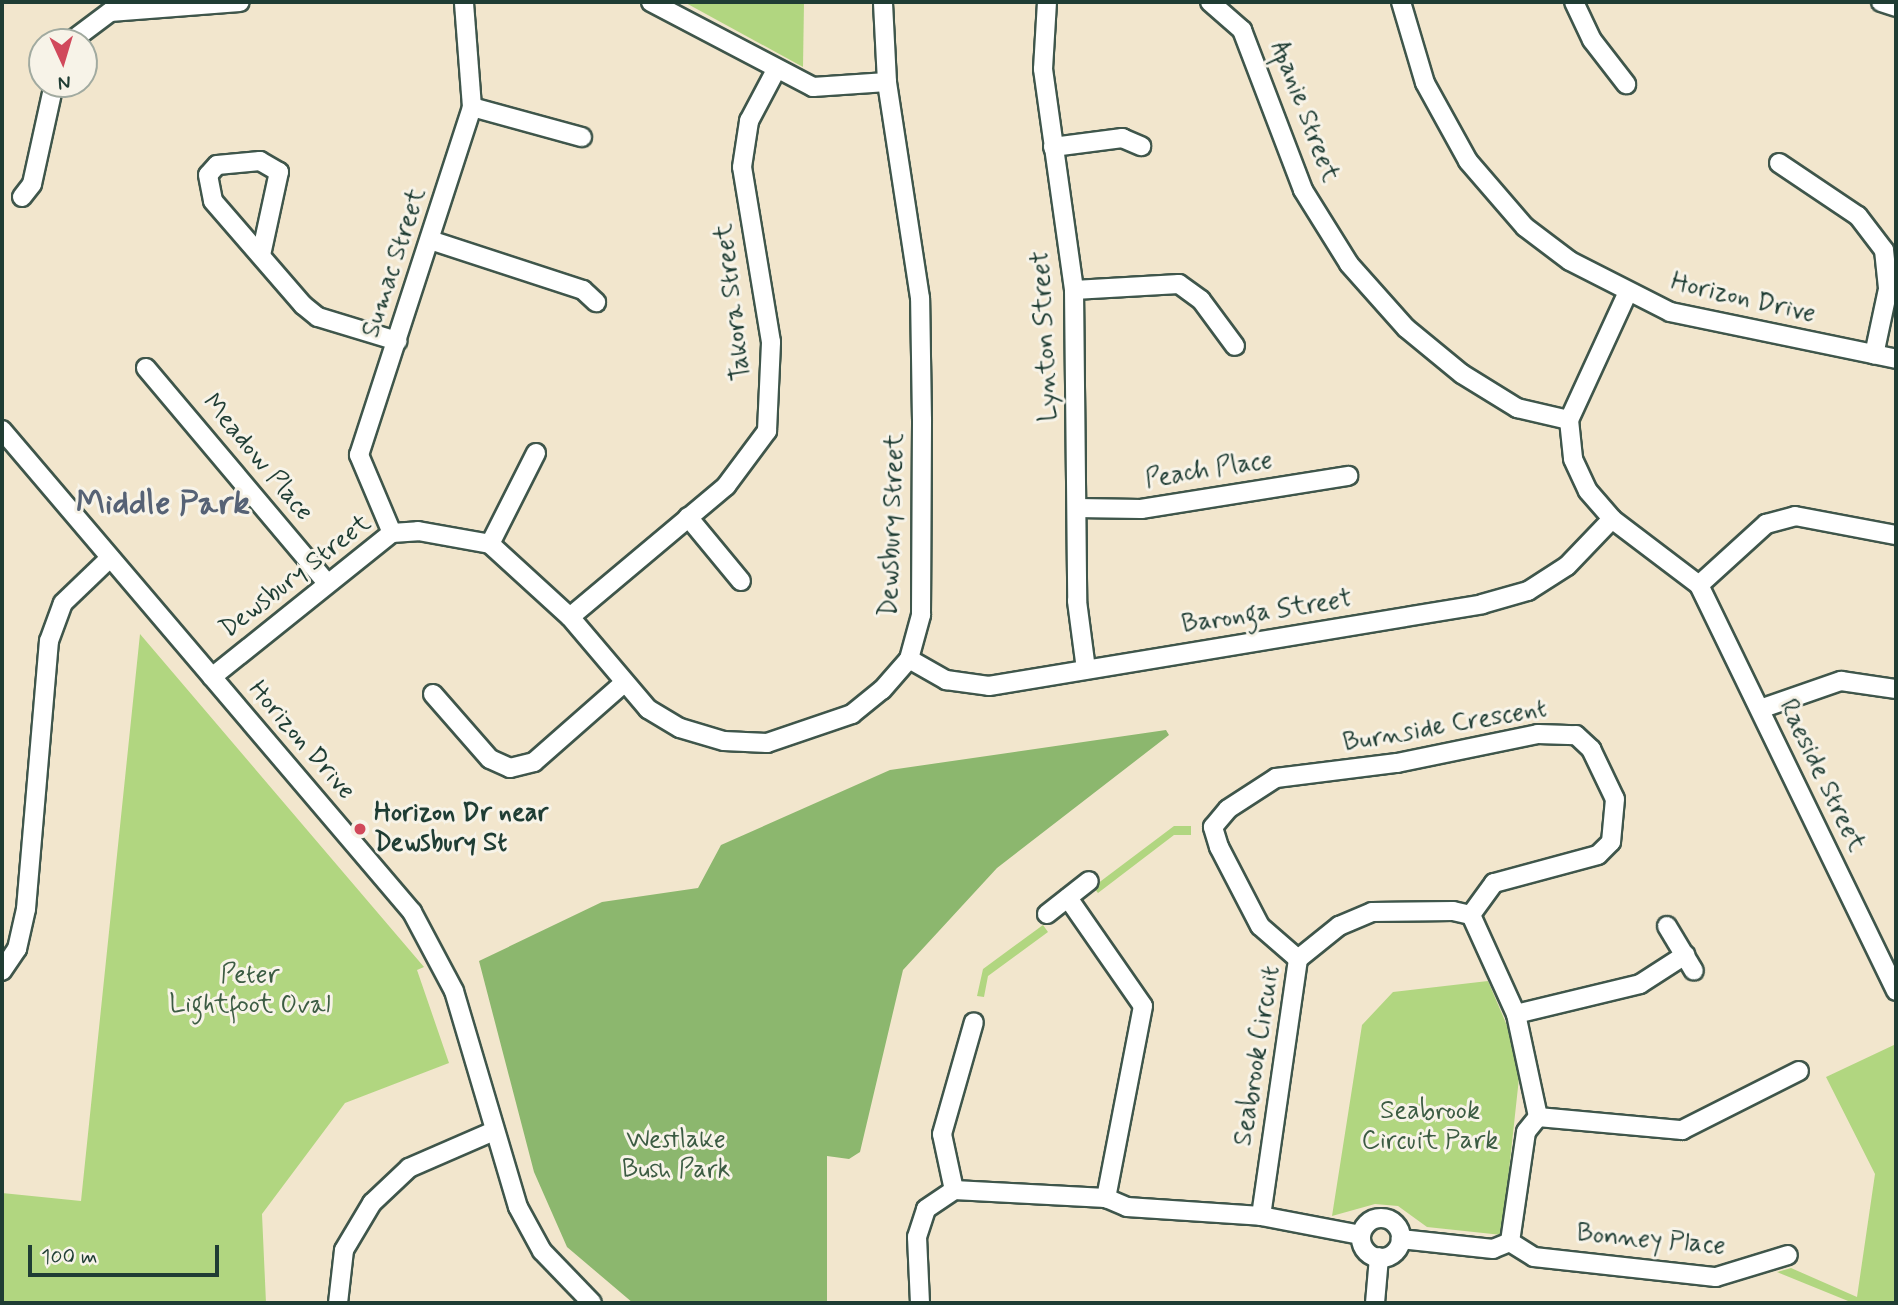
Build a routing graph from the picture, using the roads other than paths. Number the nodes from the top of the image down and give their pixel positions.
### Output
1 (240, 2) edge
2 (464, 2) edge
3 (651, 2) edge
4 (883, 2) edge
5 (1047, 2) edge
6 (1210, 2) edge
7 (1401, 2) edge
8 (1574, 2) edge
9 (1881, 2) edge
10 (1896, 7) edge
11 (89, 28) edge
12 (776, 70) junction
13 (887, 82) junction
14 (1626, 84) dead end
15 (51, 98) edge
16 (472, 107) junction
17 (582, 137) dead end
18 (1142, 146) dead end
19 (1053, 147) junction
20 (1779, 163) dead end
21 (22, 197) dead end
22 (430, 240) junction
23 (261, 255) junction
24 (1074, 290) junction
25 (1627, 294) junction
26 (596, 302) dead end
27 (397, 341) junction
28 (1235, 346) dead end
29 (1874, 355) junction
30 (1896, 359) edge
31 (146, 368) dead end
32 (1569, 420) junction
33 (2, 430) edge
34 (536, 453) dead end
35 (1348, 476) dead end
36 (1077, 508) junction
37 (688, 517) junction
38 (1612, 519) junction
39 (392, 533) junction
40 (1896, 535) edge
41 (490, 544) junction
42 (110, 558) junction
43 (741, 581) dead end
44 (327, 583) junction
45 (1699, 585) junction
46 (570, 617) junction
47 (909, 659) junction
48 (1086, 669) junction
49 (212, 677) junction
50 (624, 683) junction
51 (1896, 689) edge
52 (433, 694) dead end
53 (1760, 709) junction
54 (1089, 881) dead end
55 (1068, 898) junction
56 (1046, 914) dead end
57 (1471, 915) junction
58 (1667, 926) dead end
59 (1685, 955) junction
60 (1298, 959) junction
61 (2, 971) edge
62 (1694, 971) dead end
63 (1896, 991) edge
64 (1516, 1014) junction
65 (974, 1022) dead end
66 (1799, 1072) dead end
67 (1538, 1116) junction
68 (494, 1131) junction
69 (954, 1190) junction
70 (1106, 1198) junction
71 (1261, 1216) junction
72 (1361, 1235) junction
73 (1401, 1240) junction
74 (1510, 1242) junction
75 (1788, 1255) dead end
76 (1379, 1257) junction
77 (338, 1303) edge
78 (592, 1303) edge
79 (920, 1303) edge
80 (1375, 1303) edge

1 - 11 street
2 - 16 street, Sumac Street
3 - 12 street
4 - 13 street, Dewsbury Street
5 - 19 street, Lynton Street
6 - 32 street, Apanie Street
7 - 25 street, Horizon Drive
8 - 14 street
9 - 10 street
12 - 13 street
12 - 37 street, Takora Street
13 - 47 street, Dewsbury Street
15 - 21 street
16 - 17 street
16 - 22 street, Sumac Street
18 - 19 street
19 - 24 street, Lynton Street
20 - 29 street
22 - 26 street
22 - 27 street, Sumac Street
23 - 23 street
23 - 27 street
24 - 28 street
24 - 36 street, Lynton Street
25 - 29 street, Horizon Drive
25 - 32 street
27 - 39 street, Sumac Street
29 - 30 street, Horizon Drive
31 - 44 street, Meadow Place
32 - 38 street, Raeside Street
33 - 42 street, Horizon Drive
34 - 41 street
35 - 36 street, Peach Place
36 - 48 street, Lynton Street
37 - 43 street
37 - 46 street, Takora Street
38 - 45 street, Raeside Street
38 - 48 street, Baronga Street
39 - 41 street, Dewsbury Street
39 - 44 street, Dewsbury Street
40 - 45 street
41 - 46 street, Dewsbury Street
42 - 49 street, Horizon Drive
42 - 61 street
44 - 49 street, Dewsbury Street
45 - 53 street, Raeside Street
46 - 50 street, Dewsbury Street
47 - 48 street, Baronga Street
47 - 50 street, Dewsbury Street
49 - 68 street, Horizon Drive
50 - 52 street
51 - 53 street
53 - 63 street, Raeside Street
54 - 55 street
55 - 56 street
55 - 70 street
57 - 60 street, Seabrook Circuit
57 - 60 street, Burnside Crescent
57 - 64 street
58 - 59 street
59 - 62 street
59 - 64 street
60 - 71 street, Seabrook Circuit
64 - 67 street
65 - 69 street
66 - 67 street
67 - 74 street
68 - 77 street
68 - 78 street, Horizon Drive
69 - 70 street
69 - 79 street
70 - 71 street
71 - 72 street
72 - 73 street
72 - 76 street
73 - 74 street
73 - 76 street
74 - 75 street, Bonney Place
76 - 80 street

